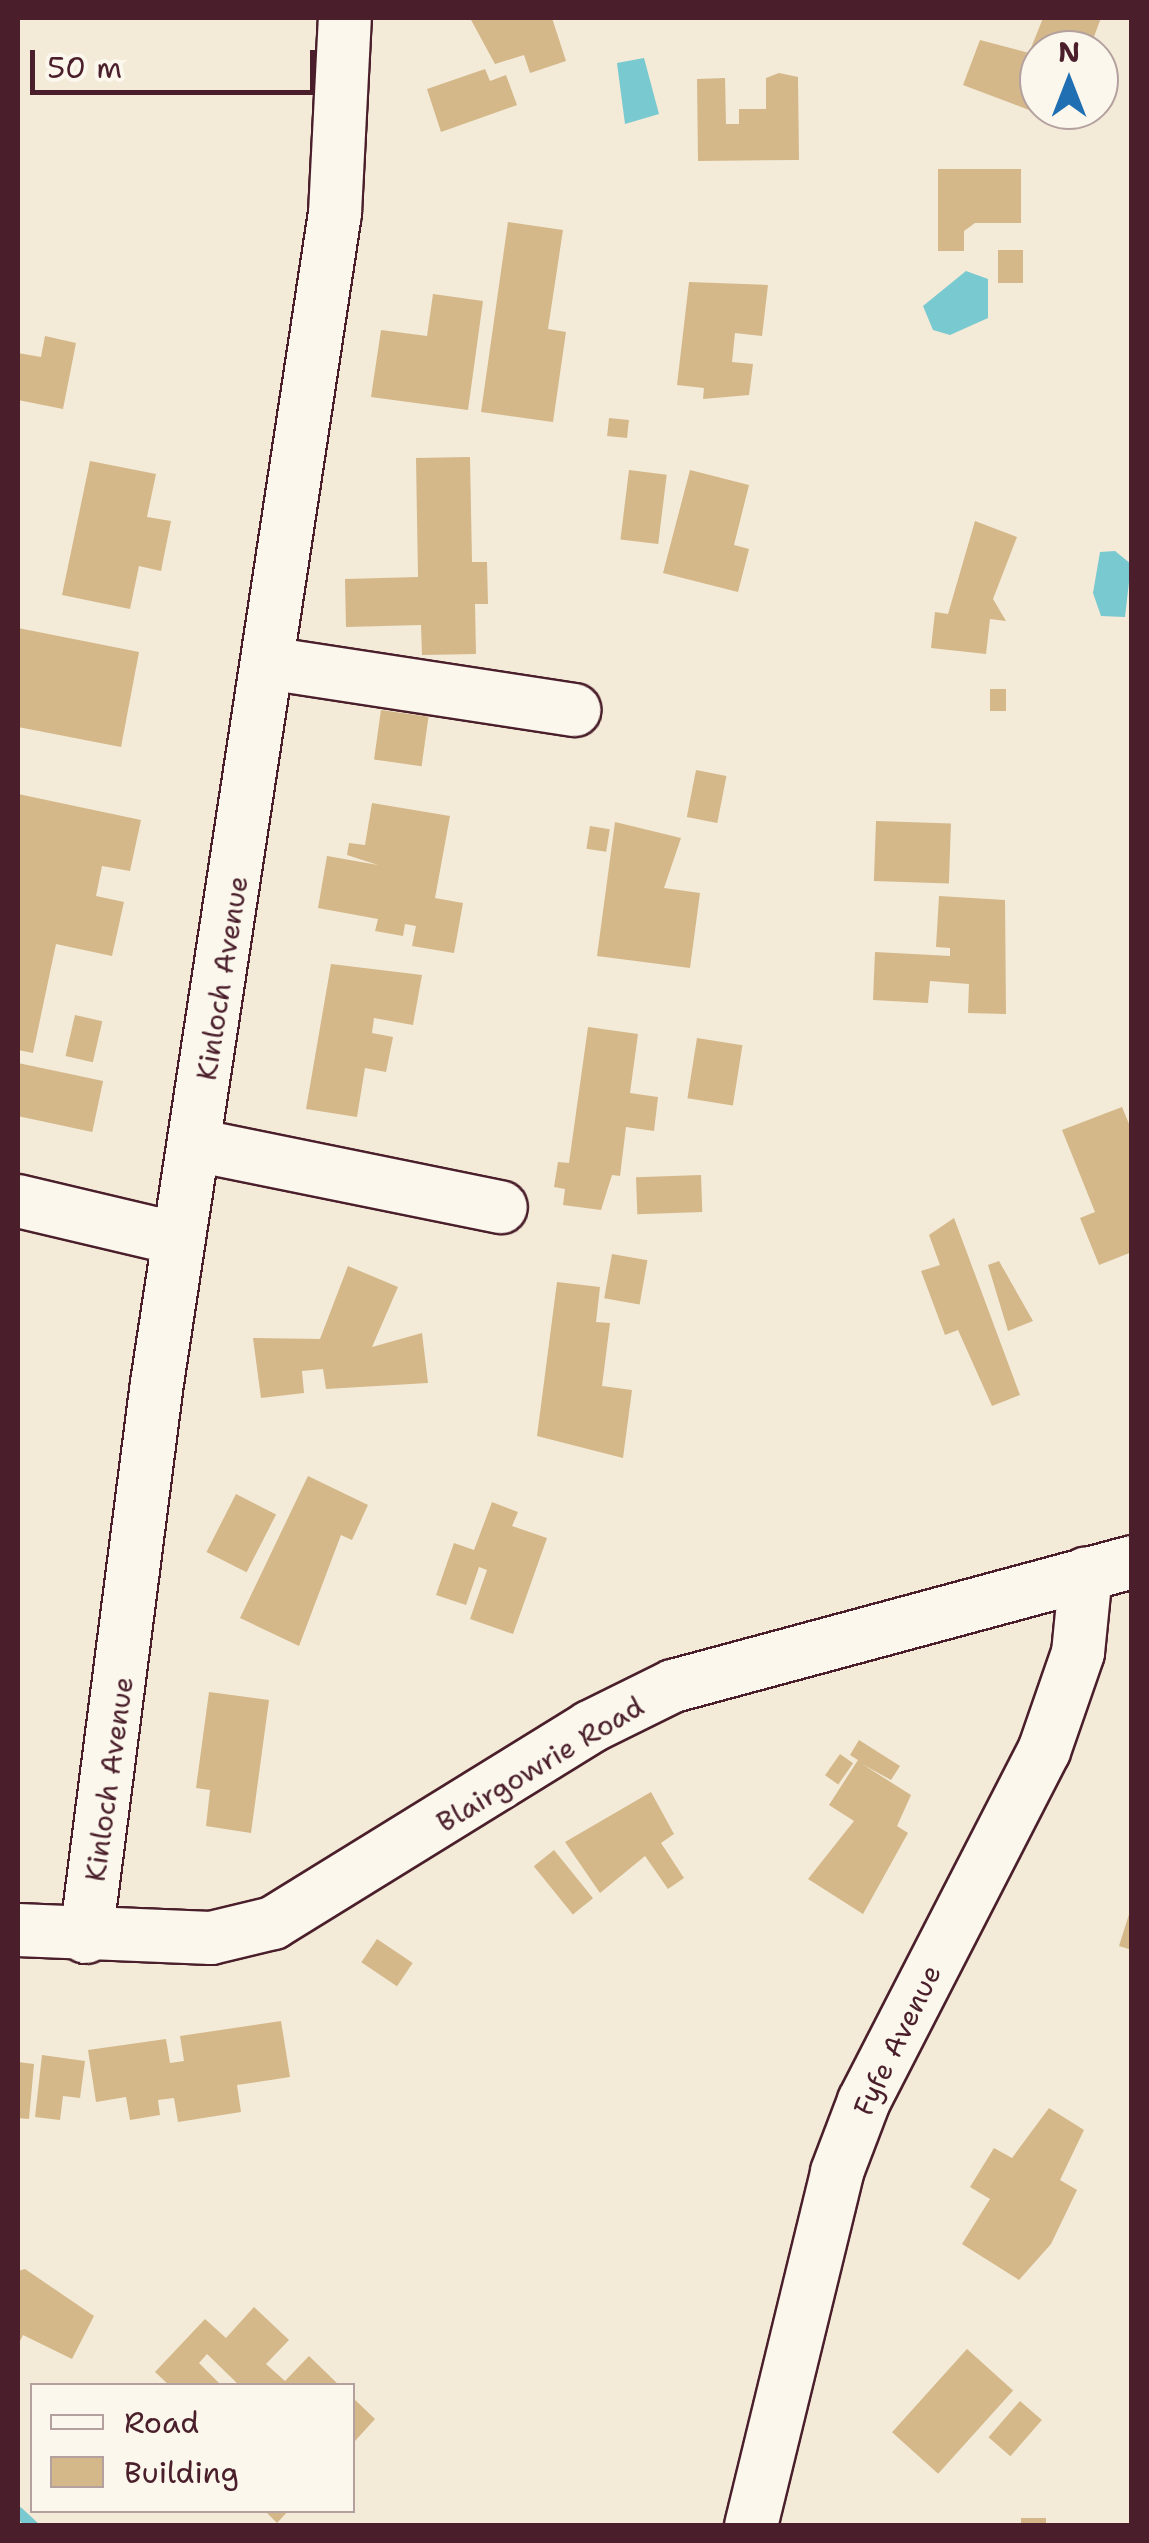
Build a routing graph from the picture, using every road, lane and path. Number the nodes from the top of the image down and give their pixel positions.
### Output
1 (345, 18) edge
2 (267, 663) junction
3 (574, 710) dead end
4 (195, 1145) junction
5 (18, 1201) edge
6 (501, 1207) dead end
7 (179, 1239) junction
8 (1108, 1568) edge
9 (18, 1930) edge
10 (86, 1937) junction
11 (751, 2526) edge

1 - 2 street, Kinloch Avenue
2 - 3 street
2 - 4 street, Kinloch Avenue
4 - 6 street
4 - 7 street, Kinloch Avenue
5 - 7 street
7 - 10 street, Kinloch Avenue
8 - 10 street, Blairgowrie Road
8 - 11 street, Fyfe Avenue
9 - 10 street, Blairgowrie Road

